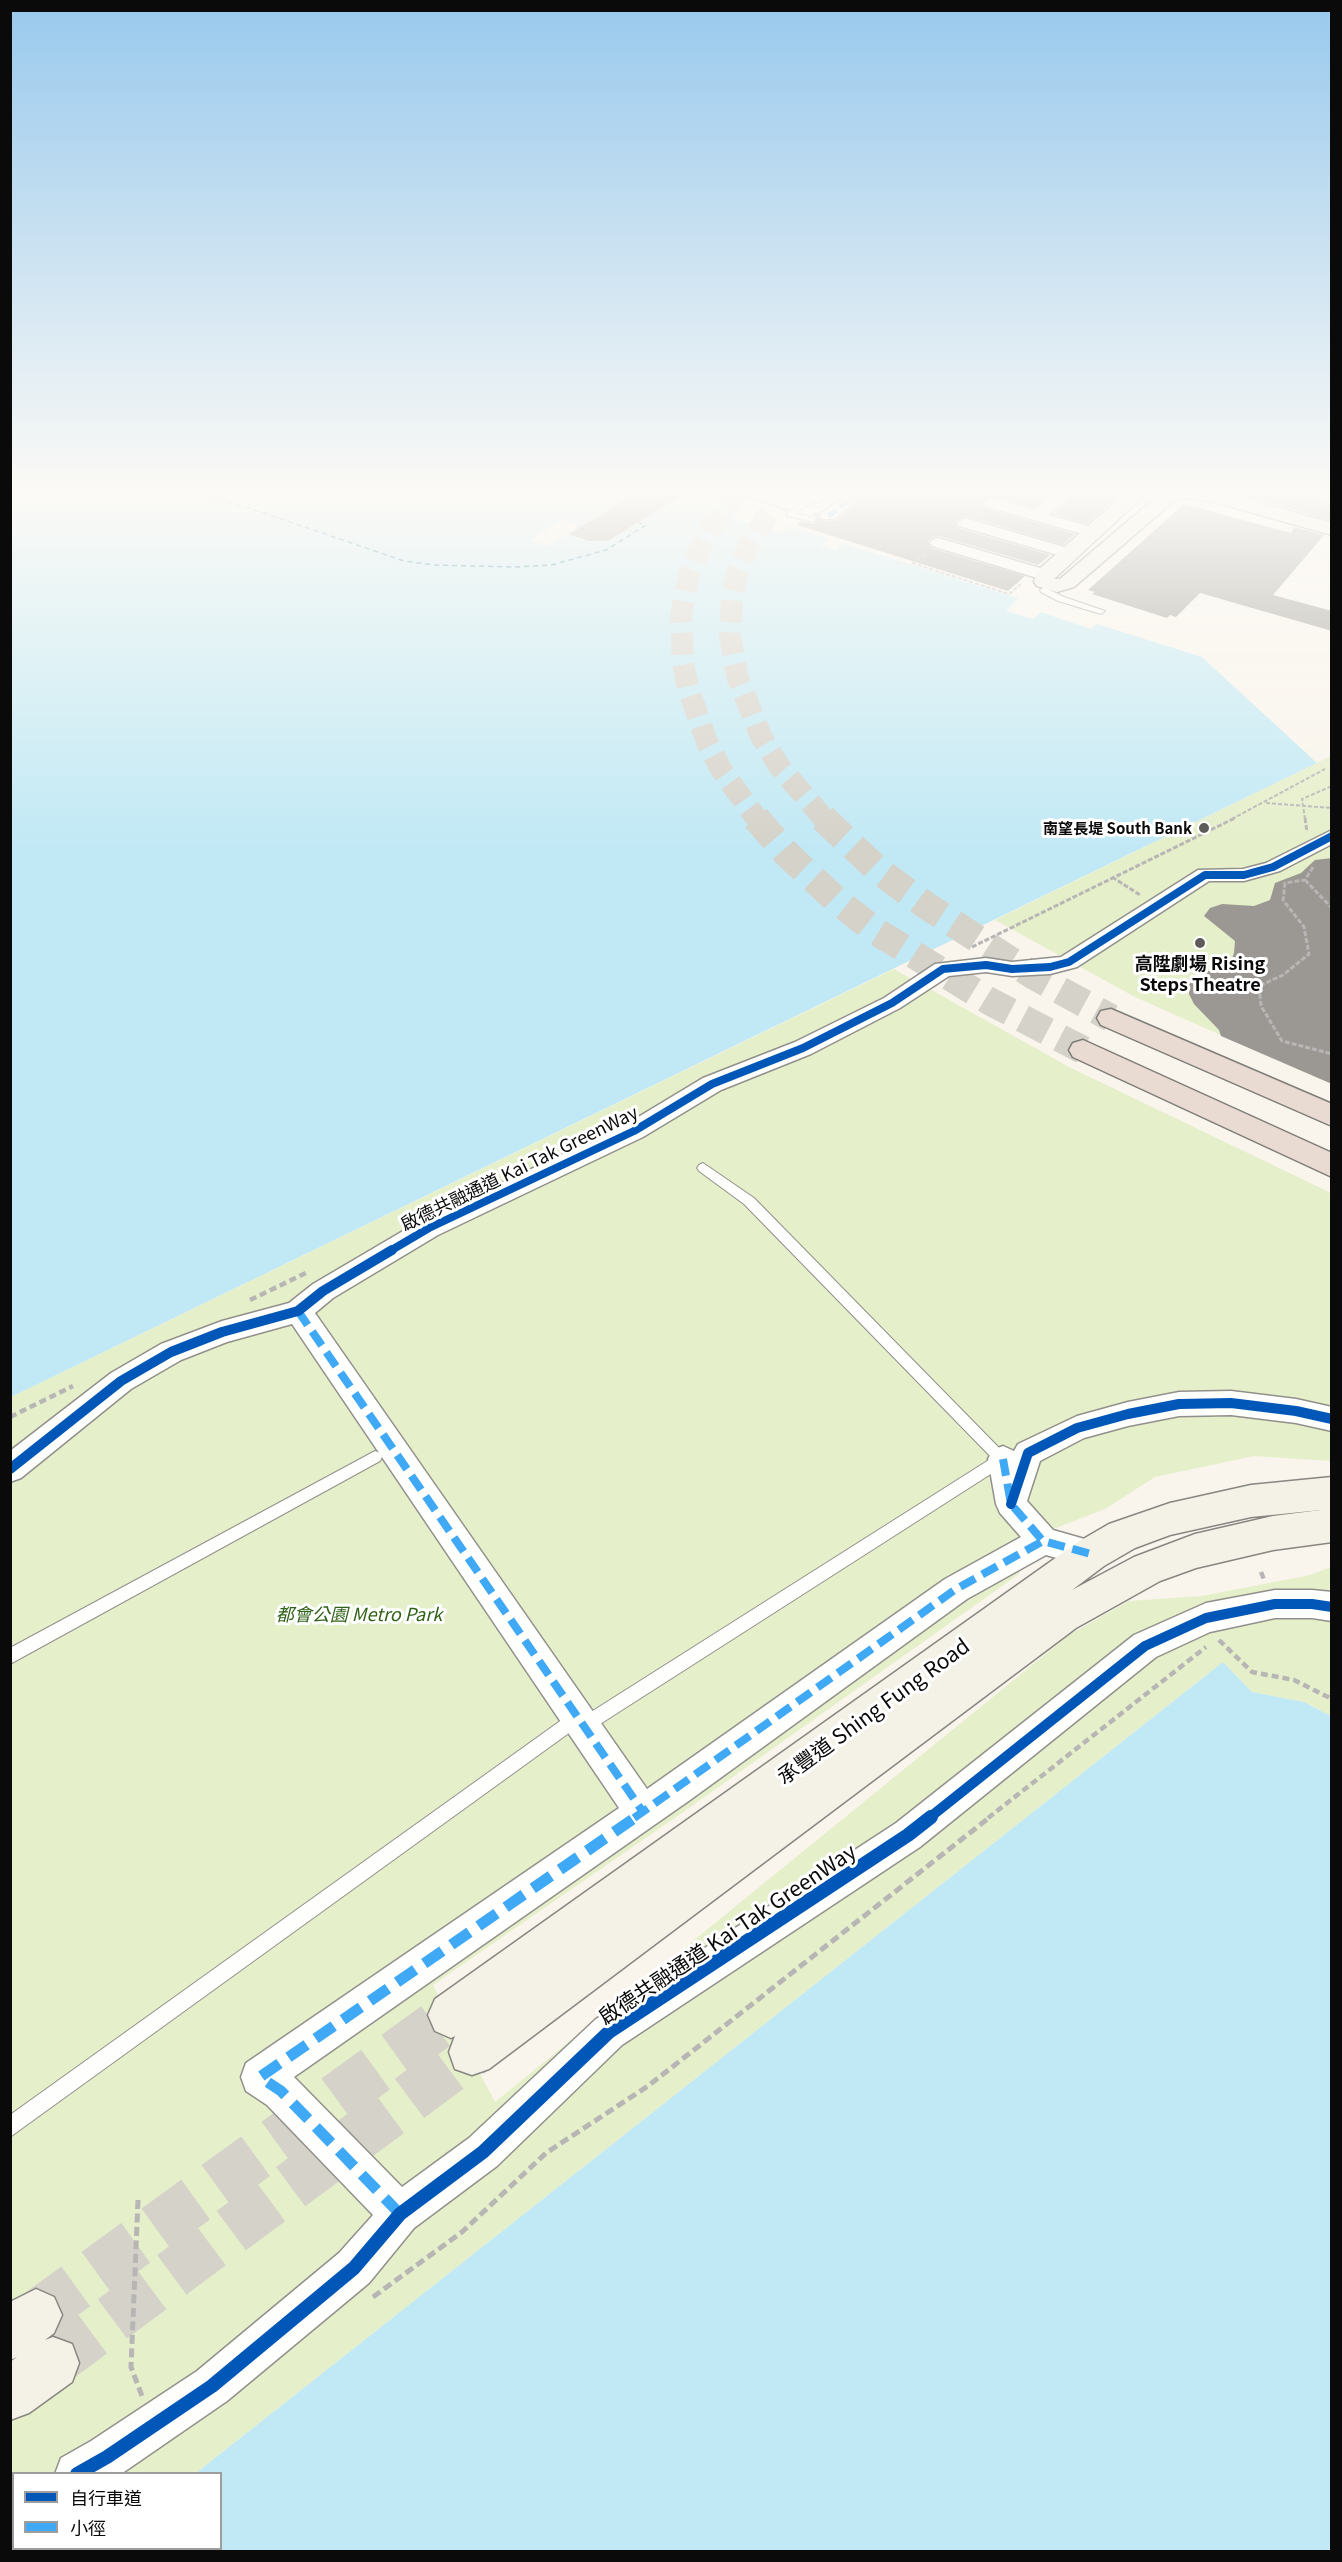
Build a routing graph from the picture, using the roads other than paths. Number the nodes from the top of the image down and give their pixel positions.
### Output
1 (1093, 609) edge
2 (1101, 611) dead end
3 (1332, 836) edge
4 (1111, 1018) tunnel mouth
5 (1083, 1050) tunnel mouth
6 (1332, 1116) edge
7 (1332, 1166) edge
8 (703, 1168) dead end
9 (298, 1311) junction
10 (1332, 1419) edge
11 (375, 1457) dead end
12 (1003, 1459) junction
13 (10, 1469) edge
14 (1332, 1493) edge
15 (1011, 1504) junction
16 (1332, 1525) edge
17 (1043, 1541) junction
18 (1091, 1554) junction
19 (1332, 1607) edge
20 (10, 1657) edge
21 (597, 1718) dead end
22 (563, 1727) dead end
23 (643, 1812) junction
24 (452, 2015) tunnel mouth
25 (472, 2052) tunnel mouth
26 (10, 2127) edge
27 (400, 2214) junction
28 (53, 2363) tunnel mouth
29 (10, 2394) edge
30 (80, 2472) edge

1 - 2 lane
3 - 9 street, 啟德共融通道 Kai Tak GreenWay
4 - 6 highway
5 - 7 highway
8 - 12 lane
9 - 13 street, 啟德共融通道 Kai Tak GreenWay
9 - 23 street
10 - 15 street
11 - 20 lane
12 - 15 street
12 - 21 lane
14 - 18 main road, 承豐道 Shing Fung Road
15 - 17 street
16 - 25 main road, 承豐道 Shing Fung Road
17 - 18 street
17 - 23 street
18 - 24 main road, 承豐道 Shing Fung Road
19 - 27 street, 啟德共融通道 Kai Tak GreenWay
22 - 26 lane
23 - 27 street
27 - 30 street, 啟德共融通道 Kai Tak GreenWay
28 - 29 main road

